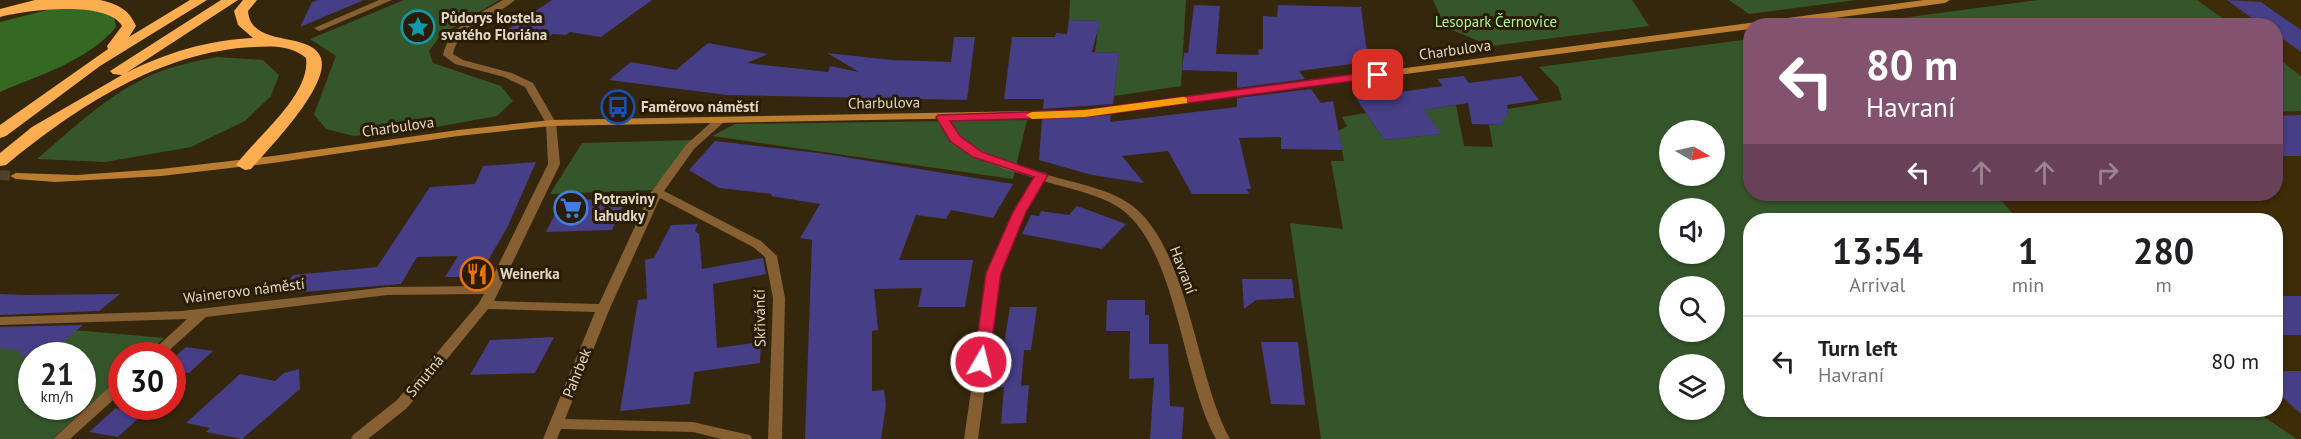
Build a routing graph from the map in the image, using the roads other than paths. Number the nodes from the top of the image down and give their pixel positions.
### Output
1 (200, 0) edge
2 (231, 0) edge
3 (250, 0) edge
4 (387, 0) edge
5 (510, 0) edge
6 (1945, 0) edge
7 (59, 1) edge
8 (0, 13) edge
9 (1811, 18) edge
10 (319, 27) dead end
11 (1743, 27) edge
12 (270, 42) junction
13 (95, 63) junction
14 (942, 117) junction
15 (721, 119) junction
16 (551, 123) junction
17 (0, 133) edge
18 (29, 136) junction
19 (0, 161) tunnel mouth
20 (245, 165) junction
21 (1042, 175) junction
22 (16, 176) tunnel mouth
23 (657, 192) junction
24 (492, 290) junction
25 (485, 305) junction
26 (603, 308) junction
27 (202, 313) junction
28 (0, 321) edge
29 (170, 342) edge
30 (108, 396) edge
31 (556, 424) junction
32 (60, 439) edge
33 (358, 439) edge
34 (550, 439) edge
35 (745, 439) edge
36 (775, 439) edge
37 (971, 439) edge
38 (1223, 439) edge

1 - 13 highway
2 - 18 highway
3 - 12 highway
4 - 10 street
5 - 16 street
6 - 9 street, Charbulova
7 - 8 highway
7 - 13 highway
11 - 14 street, Charbulova
12 - 18 highway
12 - 20 highway
13 - 17 highway
14 - 15 street, Charbulova
14 - 21 street, Havraní
15 - 16 street, Charbulova
15 - 23 street
16 - 20 street, Charbulova
16 - 24 street
18 - 19 highway
20 - 22 street, Charbulova
21 - 37 street
21 - 38 street, Havraní
23 - 26 street
23 - 36 street, Skřivánčí
24 - 25 street
24 - 27 street, Wainerovo náměstí
25 - 26 street
25 - 33 street, Smutná
26 - 31 street, Pahrbek
27 - 28 street, Wainerovo náměstí
27 - 29 street
30 - 32 street
31 - 34 street, Pahrbek
31 - 35 street

